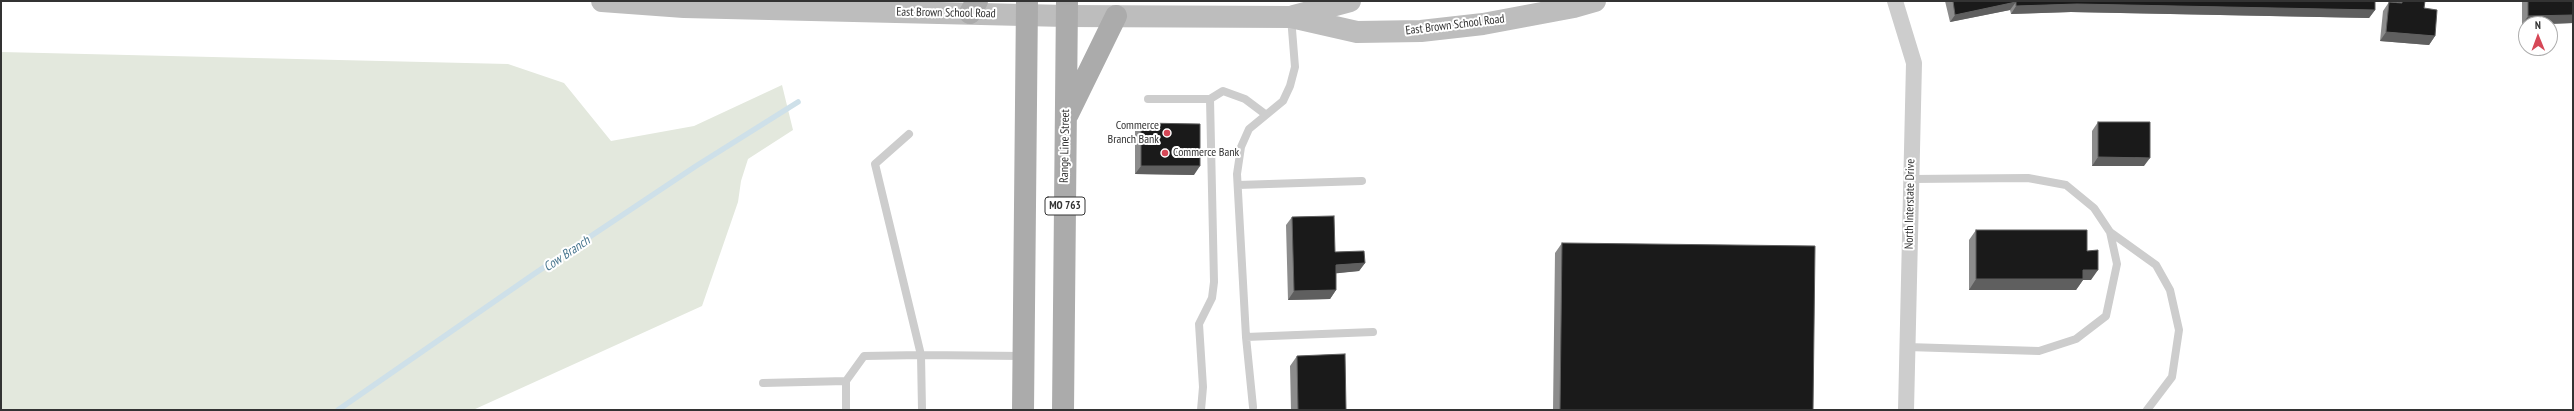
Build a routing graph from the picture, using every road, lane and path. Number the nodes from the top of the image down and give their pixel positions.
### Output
1 (602, 1) edge
2 (1350, 1) edge
3 (1595, 1) edge
4 (1895, 1) edge
5 (974, 7) edge
6 (1026, 8) edge
7 (1066, 8) edge
8 (1116, 16) junction
9 (1291, 17) junction
10 (1148, 99) dead end
11 (1210, 99) junction
12 (1265, 114) junction
13 (1066, 118) junction
14 (909, 134) dead end
15 (1911, 179) junction
16 (1362, 181) dead end
17 (1238, 185) junction
18 (2110, 232) junction
19 (1373, 332) dead end
20 (1246, 337) junction
21 (1907, 347) junction
22 (921, 354) junction
23 (1024, 356) junction
24 (846, 381) junction
25 (763, 383) dead end
26 (1253, 407) dead end
27 (846, 410) edge
28 (922, 410) edge
29 (1023, 410) edge
30 (1063, 410) edge
31 (1201, 410) edge
32 (1906, 410) edge
33 (2147, 410) edge

1 - 5 main road, East Brown School Road
2 - 9 main road, East Brown School Road
3 - 9 main road, East Brown School Road
4 - 15 street, North Interstate Drive
5 - 6 main road, East Brown School Road
6 - 7 main road, East Brown School Road
6 - 23 main road
7 - 8 main road, East Brown School Road
7 - 13 main road, Range Line Street / MO 763
8 - 9 main road, East Brown School Road
8 - 13 main road
9 - 12 lane
10 - 11 lane
11 - 12 lane
11 - 31 lane
12 - 17 lane
13 - 30 main road, Range Line Street / MO 763
14 - 22 lane
15 - 18 lane
15 - 21 street, North Interstate Drive
16 - 17 lane
17 - 20 lane
18 - 21 lane
18 - 33 lane
19 - 20 lane
20 - 26 lane
21 - 32 street, North Interstate Drive
22 - 23 lane
22 - 24 lane
22 - 28 lane
23 - 29 main road
24 - 25 lane
24 - 27 lane

